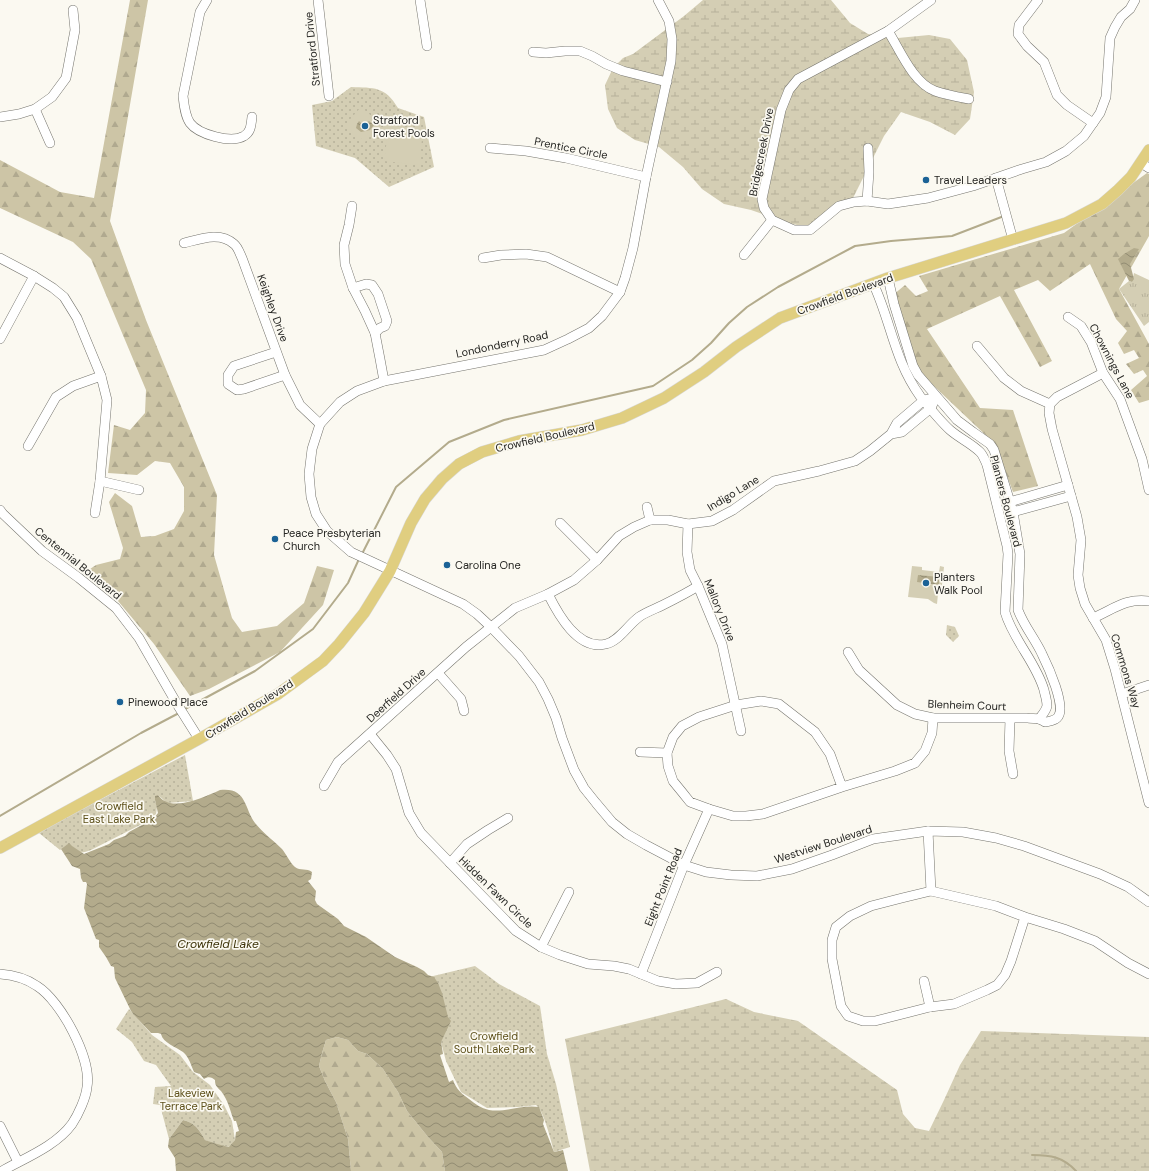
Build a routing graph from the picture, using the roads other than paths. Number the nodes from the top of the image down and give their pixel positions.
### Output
1 (207, 0) edge
2 (318, 0) edge
3 (420, 0) edge
4 (658, 0) edge
5 (931, 0) edge
6 (1038, 0) edge
7 (1135, 0) edge
8 (73, 10) dead end
9 (888, 31) junction
10 (427, 46) dead end
11 (533, 52) dead end
12 (667, 82) junction
13 (329, 96) dead end
14 (969, 99) dead end
15 (35, 109) junction
16 (0, 117) edge
17 (252, 117) dead end
18 (1093, 123) junction
19 (50, 143) dead end
20 (490, 148) dead end
21 (868, 148) dead end
22 (1149, 150) edge
23 (1145, 165) edge
24 (646, 177) junction
25 (996, 178) junction
26 (867, 201) junction
27 (352, 206) dead end
28 (772, 220) junction
29 (1013, 240) junction
30 (184, 243) dead end
31 (744, 254) dead end
32 (0, 258) edge
33 (483, 258) dead end
34 (34, 276) junction
35 (888, 278) junction
36 (873, 283) junction
37 (353, 288) junction
38 (620, 292) junction
39 (1068, 317) dead end
40 (375, 334) junction
41 (0, 340) edge
42 (977, 346) dead end
43 (276, 352) junction
44 (1103, 373) junction
45 (285, 375) junction
46 (101, 376) junction
47 (384, 381) junction
48 (936, 397) junction
49 (924, 400) junction
50 (1050, 404) junction
51 (930, 408) junction
52 (320, 424) junction
53 (891, 434) junction
54 (28, 446) dead end
55 (1145, 458) edge
56 (100, 481) junction
57 (1068, 485) junction
58 (139, 490) dead end
59 (1149, 490) edge
60 (1071, 496) junction
61 (1010, 502) junction
62 (997, 506) junction
63 (647, 507) dead end
64 (0, 510) edge
65 (1013, 512) junction
66 (96, 513) dead end
67 (1000, 516) junction
68 (650, 520) junction
69 (560, 523) dead end
70 (688, 524) junction
71 (597, 560) junction
72 (390, 571) junction
73 (1006, 573) junction
74 (1019, 573) junction
75 (698, 586) junction
76 (548, 594) junction
77 (1005, 600) junction
78 (1018, 600) junction
79 (1149, 601) edge
80 (1093, 618) junction
81 (491, 627) junction
82 (848, 652) dead end
83 (438, 673) junction
84 (1149, 685) edge
85 (1122, 694) junction
86 (736, 705) junction
87 (464, 711) dead end
88 (933, 718) junction
89 (1010, 719) junction
90 (1039, 719) junction
91 (741, 731) dead end
92 (370, 734) junction
93 (199, 739) junction
94 (640, 752) dead end
95 (667, 753) junction
96 (1013, 774) dead end
97 (324, 786) dead end
98 (842, 787) junction
99 (1149, 803) edge
100 (708, 809) junction
101 (508, 818) dead end
102 (928, 831) junction
103 (0, 848) edge
104 (450, 863) junction
105 (684, 865) junction
106 (569, 892) dead end
107 (931, 892) junction
108 (1149, 902) edge
109 (1025, 917) junction
110 (540, 947) junction
111 (717, 972) dead end
112 (0, 974) edge
113 (641, 974) junction
114 (1149, 974) edge
115 (924, 981) dead end
116 (930, 1006) junction
117 (0, 1126) edge
118 (18, 1162) junction
119 (2, 1171) edge

1 - 17 street
2 - 13 street, Stratford Drive
3 - 10 street
4 - 12 street, Londonderry Road
5 - 9 street, Bridgecreek Drive
6 - 18 street
7 - 18 street
8 - 15 street
9 - 14 street
9 - 28 street, Bridgecreek Drive
11 - 12 street
12 - 24 street, Londonderry Road
15 - 16 street
15 - 19 street
18 - 25 street
20 - 24 street, Prentice Circle
21 - 26 street
22 - 23 main road, Crowfield Boulevard
23 - 29 main road, Crowfield Boulevard
24 - 38 street, Londonderry Road
25 - 26 street
25 - 29 street
26 - 28 street
27 - 37 street
28 - 31 street
29 - 35 main road, Crowfield Boulevard
30 - 43 street, Keighley Drive
32 - 34 street
33 - 38 street
34 - 41 street
34 - 46 street
35 - 36 main road, Crowfield Boulevard
35 - 48 street, Planters Boulevard
36 - 49 street, Planters Boulevard
36 - 72 main road, Crowfield Boulevard
37 - 40 street
37 - 40 street
38 - 47 street, Londonderry Road
39 - 44 street, Chownings Lane
40 - 47 street
42 - 50 street
43 - 45 street, Keighley Drive
43 - 45 street
44 - 50 street
44 - 55 street, Chownings Lane
45 - 52 street, Keighley Drive
46 - 54 street
46 - 56 street
47 - 52 street, Londonderry Road
48 - 49 street, Indigo Lane
48 - 51 street, Indigo Lane
48 - 61 street, Planters Boulevard
49 - 51 street, Planters Boulevard
49 - 53 street, Indigo Lane
50 - 57 street, Commons Way
51 - 53 street, Indigo Lane
51 - 62 street, Planters Boulevard
52 - 72 street, Londonderry Road
53 - 70 street, Indigo Lane
55 - 59 street, Chownings Lane
56 - 58 street
56 - 66 street
57 - 60 street, Commons Way
57 - 61 street
60 - 65 street
60 - 80 street, Commons Way
61 - 62 street
61 - 65 street, Planters Boulevard
62 - 67 street, Planters Boulevard
63 - 68 street
64 - 93 street, Centennial Boulevard
65 - 67 street
65 - 74 street, Planters Boulevard
67 - 73 street, Planters Boulevard
68 - 70 street, Indigo Lane
68 - 71 street, Indigo Lane
69 - 71 street
70 - 75 street, Mallory Drive
71 - 76 street, Indigo Lane
72 - 81 street, Westview Boulevard
72 - 93 main road, Crowfield Boulevard
73 - 74 street
73 - 77 street, Planters Boulevard
74 - 78 street, Planters Boulevard
75 - 76 street
75 - 86 street, Mallory Drive
76 - 81 street, Indigo Lane
77 - 78 street
77 - 90 street, Planters Boulevard
78 - 90 street, Planters Boulevard
79 - 80 street
80 - 85 street, Commons Way
81 - 83 street, Deerfield Drive
81 - 105 street, Westview Boulevard
82 - 88 street, Blenheim Court
83 - 87 street
83 - 92 street, Deerfield Drive
84 - 85 street
85 - 99 street, Commons Way
86 - 91 street, Mallory Drive
86 - 95 street
86 - 98 street
88 - 89 street, Blenheim Court
88 - 98 street
89 - 90 street, Blenheim Court
89 - 96 street
92 - 97 street, Deerfield Drive
92 - 104 street, Hidden Fawn Circle
93 - 103 main road, Crowfield Boulevard
94 - 95 street
95 - 100 street
98 - 100 street
100 - 105 street, Eight Point Road
101 - 104 street
102 - 105 street, Westview Boulevard
102 - 107 street
102 - 108 street, Westview Boulevard
104 - 110 street, Hidden Fawn Circle
105 - 113 street, Eight Point Road
106 - 110 street
107 - 109 street
107 - 116 street
109 - 114 street
109 - 116 street
110 - 113 street, Hidden Fawn Circle
111 - 113 street, Hidden Fawn Circle
112 - 118 street
115 - 116 street
117 - 118 street
118 - 119 street

